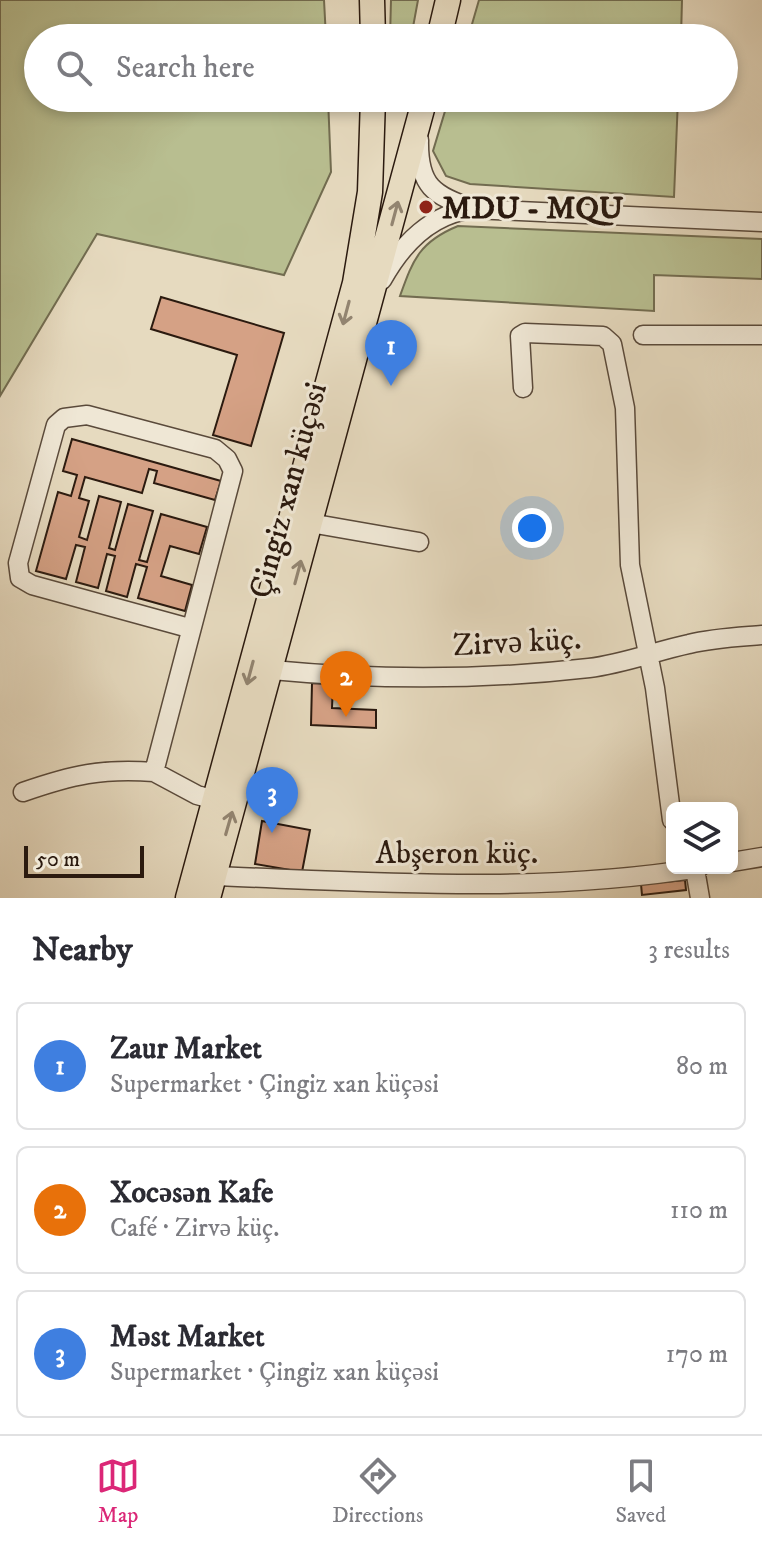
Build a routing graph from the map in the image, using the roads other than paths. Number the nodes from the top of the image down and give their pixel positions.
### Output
1 (439, 0) edge
2 (448, 0) edge
3 (438, 24) edge
4 (442, 24) edge
5 (373, 112) edge
6 (422, 112) edge
7 (419, 124) junction
8 (474, 209) junction
9 (762, 222) edge
10 (371, 300) junction
11 (643, 335) dead end
12 (762, 335) edge
13 (523, 388) dead end
14 (310, 523) junction
15 (419, 542) dead end
16 (189, 628) junction
17 (762, 635) edge
18 (648, 654) junction
19 (272, 670) junction
20 (154, 772) junction
21 (23, 792) dead end
22 (215, 800) junction
23 (669, 802) edge
24 (762, 857) edge
25 (738, 861) edge
26 (666, 871) edge
27 (690, 874) edge
28 (211, 887) edge
29 (188, 898) edge
30 (700, 898) edge

1 - 3 main road
2 - 4 main road
5 -> 22 main road, Çingiz xan küçəsi
6 - 7 main road, Çingiz xan küçəsi
7 - 8 street
10 -> 7 main road, Çingiz xan küçəsi
8 - 9 street
8 - 10 street
10 - 14 main road, Çingiz xan küçəsi
11 - 12 street
13 - 18 street
14 - 15 street
19 -> 14 main road, Çingiz xan küçəsi
16 - 16 street
16 - 20 street
17 - 18 street, Zirvə küç.
18 - 19 street, Zirvə küç.
18 - 23 street
28 -> 19 main road, Çingiz xan küçəsi
20 - 21 street
20 - 22 street
22 - 29 main road, Çingiz xan küçəsi
24 - 25 street
26 - 28 street, Abşeron küç.
27 - 30 street

